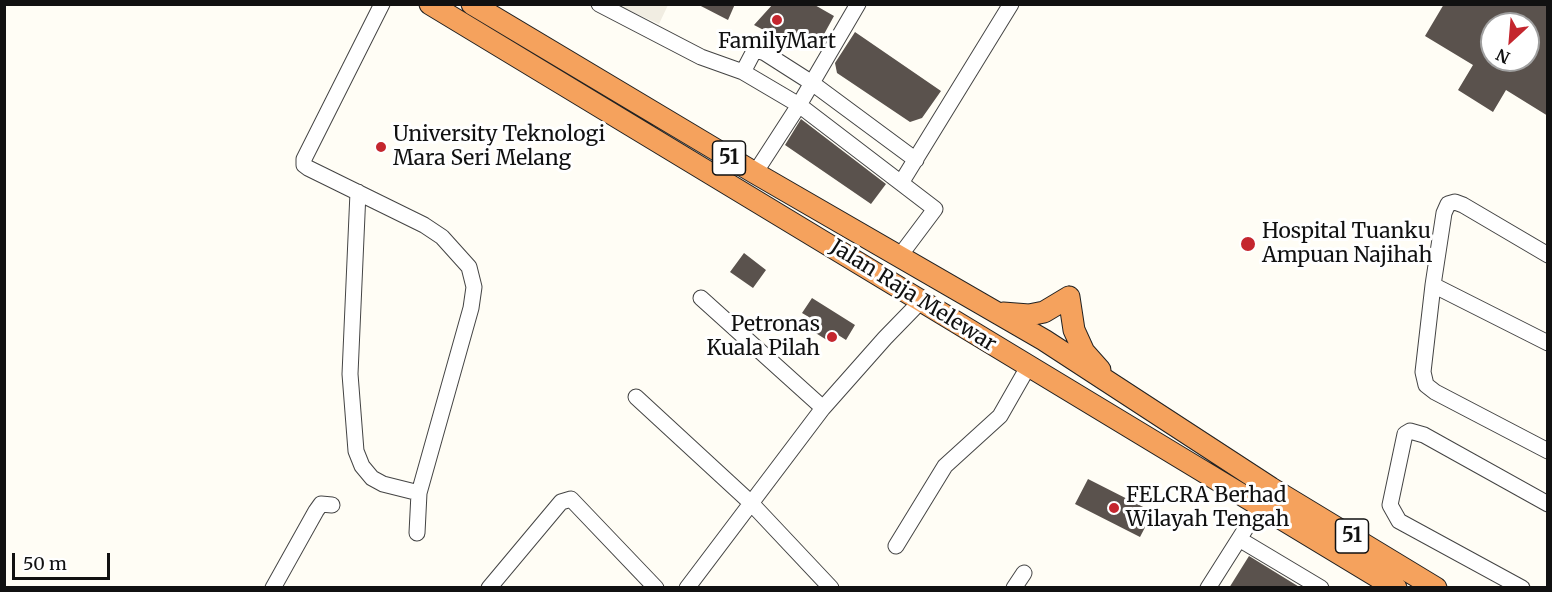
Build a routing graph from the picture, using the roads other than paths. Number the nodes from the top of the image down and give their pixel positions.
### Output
1 (382, 4) edge
2 (472, 4) edge
3 (599, 4) edge
4 (858, 4) edge
5 (1011, 4) edge
6 (440, 8) edge
7 (743, 72) junction
8 (812, 84) junction
9 (799, 105) junction
10 (916, 160) junction
11 (754, 173) junction
12 (901, 183) junction
13 (358, 192) junction
14 (1548, 255) edge
15 (899, 256) junction
16 (1433, 285) junction
17 (701, 298) dead end
18 (921, 301) junction
19 (988, 308) junction
20 (1548, 343) edge
21 (1028, 367) junction
22 (1119, 390) junction
23 (636, 397) dead end
24 (823, 408) junction
25 (1548, 451) edge
26 (419, 493) junction
27 (1265, 497) junction
28 (751, 503) junction
29 (1548, 504) edge
30 (332, 505) dead end
31 (417, 533) dead end
32 (1239, 539) junction
33 (896, 546) dead end
34 (1024, 573) dead end
35 (1433, 587) edge
36 (273, 588) edge
37 (489, 588) edge
38 (656, 588) edge
39 (687, 588) edge
40 (831, 588) edge
41 (1014, 588) edge
42 (1208, 588) edge
43 (1321, 588) edge
44 (1396, 588) edge
45 (1522, 588) edge

1 - 13 street
2 - 11 highway, Jalan Raja Melewar / 51
3 - 7 street
4 - 8 street
5 - 10 street
6 - 18 highway, Jalan Raja Melewar / 51
7 - 8 street
7 - 9 street
8 - 9 street
8 - 10 street
9 - 11 street
9 - 12 street
10 - 12 street
11 - 15 highway, Jalan Raja Melewar / 51
12 - 15 street
13 - 26 street
13 - 26 street
14 - 16 street
15 - 19 highway, Jalan Raja Melewar / 51
16 - 20 street
16 - 25 street
17 - 24 street
18 - 21 highway, Jalan Raja Melewar / 51
18 - 24 street
19 - 22 highway, Jalan Raja Melewar / 51
19 - 22 highway
21 - 27 highway, Jalan Raja Melewar / 51
21 - 33 street
22 - 27 highway, Jalan Raja Melewar / 51
23 - 28 street
24 - 28 street
26 - 31 street
27 - 32 street
27 - 35 highway, Jalan Raja Melewar / 51
27 - 44 highway, Jalan Raja Melewar / 51
28 - 39 street
28 - 40 street
29 - 45 street
30 - 36 street
32 - 42 street
32 - 43 street
34 - 41 street
37 - 38 street

